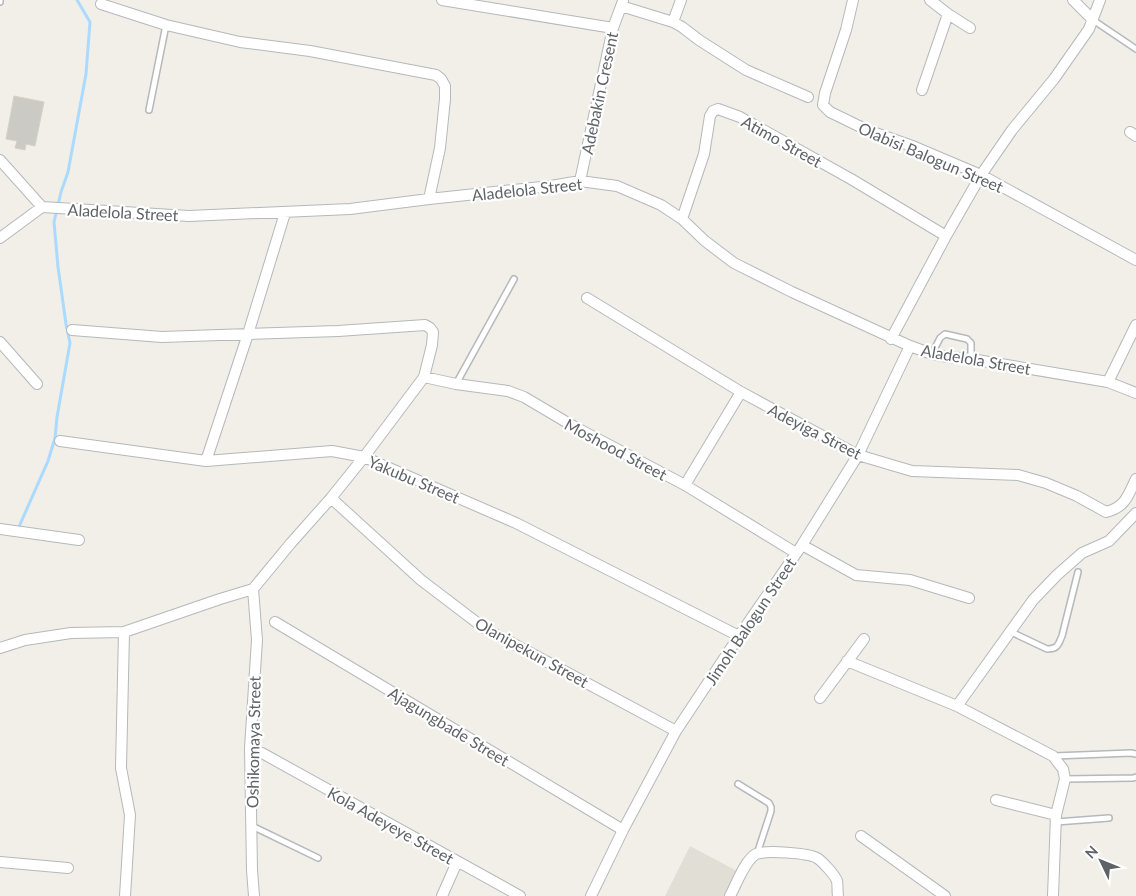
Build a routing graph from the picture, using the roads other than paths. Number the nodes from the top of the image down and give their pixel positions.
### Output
1 (442, 0) edge
2 (681, 0) edge
3 (853, 0) edge
4 (930, 0) edge
5 (1073, 0) edge
6 (1100, 0) edge
7 (622, 3) edge
8 (101, 4) dead end
9 (491, 4) edge
10 (948, 14) junction
11 (1093, 20) junction
12 (673, 22) junction
13 (166, 25) junction
14 (613, 28) junction
15 (970, 28) dead end
16 (1136, 49) edge
17 (922, 90) dead end
18 (808, 97) dead end
19 (149, 110) dead end
20 (0, 160) edge
21 (981, 175) junction
22 (580, 181) junction
23 (429, 199) junction
24 (44, 207) junction
25 (285, 212) junction
26 (682, 219) junction
27 (946, 236) junction
28 (0, 238) edge
29 (1136, 260) edge
30 (514, 279) dead end
31 (587, 298) dead end
32 (1136, 325) edge
33 (72, 330) dead end
34 (248, 334) junction
35 (891, 339) junction
36 (0, 342) edge
37 (910, 346) junction
38 (932, 354) junction
39 (971, 358) junction
40 (424, 378) junction
41 (1108, 382) junction
42 (37, 384) dead end
43 (456, 384) junction
44 (741, 392) junction
45 (1136, 393) edge
46 (60, 441) dead end
47 (858, 455) junction
48 (364, 457) junction
49 (206, 461) junction
50 (1136, 479) edge
51 (685, 485) junction
52 (331, 498) junction
53 (1136, 513) edge
54 (0, 529) edge
55 (79, 540) dead end
56 (799, 549) junction
57 (1078, 572) dead end
58 (253, 589) junction
59 (969, 598) dead end
60 (275, 622) dead end
61 (124, 632) junction
62 (1010, 632) junction
63 (739, 636) junction
64 (864, 639) dead end
65 (0, 648) edge
66 (847, 661) junction
67 (820, 698) dead end
68 (957, 706) junction
69 (676, 731) junction
70 (262, 753) dead end
71 (1136, 754) edge
72 (1053, 756) junction
73 (1136, 777) edge
74 (1065, 779) junction
75 (738, 784) dead end
76 (996, 800) dead end
77 (1056, 818) junction
78 (1109, 818) dead end
79 (252, 826) junction
80 (623, 830) junction
81 (860, 836) dead end
82 (756, 854) junction
83 (318, 858) dead end
84 (0, 862) edge
85 (458, 862) junction
86 (68, 868) dead end
87 (125, 896) edge
88 (254, 896) edge
89 (442, 896) edge
90 (520, 896) edge
91 (591, 896) edge
92 (730, 896) edge
93 (838, 896) edge
94 (946, 896) edge
95 (1053, 896) edge

1 - 9 street
2 - 12 street
3 - 21 street, Olabisi Balogun Street
4 - 10 street
5 - 11 street
6 - 11 street
7 - 12 street
7 - 14 street, Adebakin Cresent
8 - 13 street
9 - 14 street
10 - 15 street
10 - 17 street
11 - 16 lane
11 - 21 street
12 - 18 street
13 - 19 lane
13 - 23 street
14 - 22 street, Adebakin Cresent
20 - 24 street
21 - 27 street
21 - 29 street, Olabisi Balogun Street
22 - 23 street, Aladelola Street
22 - 26 street, Aladelola Street
23 - 25 street, Aladelola Street
24 - 25 street, Aladelola Street
24 - 28 street
25 - 34 street
26 - 27 street, Atimo Street
26 - 35 street, Aladelola Street
27 - 35 street
30 - 43 lane
31 - 44 street, Adeyiga Street
32 - 41 street
33 - 34 street
34 - 40 street
34 - 49 street
35 - 37 street, Aladelola Street
36 - 42 street
37 - 38 street, Aladelola Street
37 - 47 street, Jimoh Balogun Street
38 - 39 street, Aladelola Street
38 - 39 lane
39 - 41 street, Aladelola Street
40 - 43 street, Moshood Street
40 - 48 street
41 - 45 street, Aladelola Street
43 - 51 street, Moshood Street
44 - 47 street, Adeyiga Street
44 - 51 street
46 - 49 street, Yakubu Street
47 - 50 street, Adeyiga Street
47 - 56 street, Jimoh Balogun Street
48 - 49 street, Yakubu Street
48 - 52 street
48 - 63 street, Yakubu Street
51 - 56 street, Moshood Street
52 - 58 street
52 - 69 street, Olanipekun Street
53 - 62 street
54 - 55 street
56 - 59 street, Moshood Street
56 - 63 street, Jimoh Balogun Street
57 - 62 lane
58 - 61 street
58 - 79 street, Oshikomaya Street
60 - 80 street, Ajagungbade Street
61 - 65 street
61 - 87 street
62 - 68 street
63 - 69 street, Jimoh Balogun Street
64 - 66 street
66 - 67 street
66 - 68 street
68 - 72 street
69 - 80 street, Jimoh Balogun Street
70 - 85 street, Kola Adeyeye Street
71 - 72 lane
72 - 74 street
73 - 74 lane
74 - 77 street
75 - 82 lane
76 - 77 street
77 - 78 lane
77 - 95 street
79 - 83 lane
79 - 88 street, Oshikomaya Street
80 - 91 street, Jimoh Balogun Street
81 - 94 street
82 - 92 street
82 - 93 street
84 - 86 street
85 - 89 street
85 - 90 street, Kola Adeyeye Street

